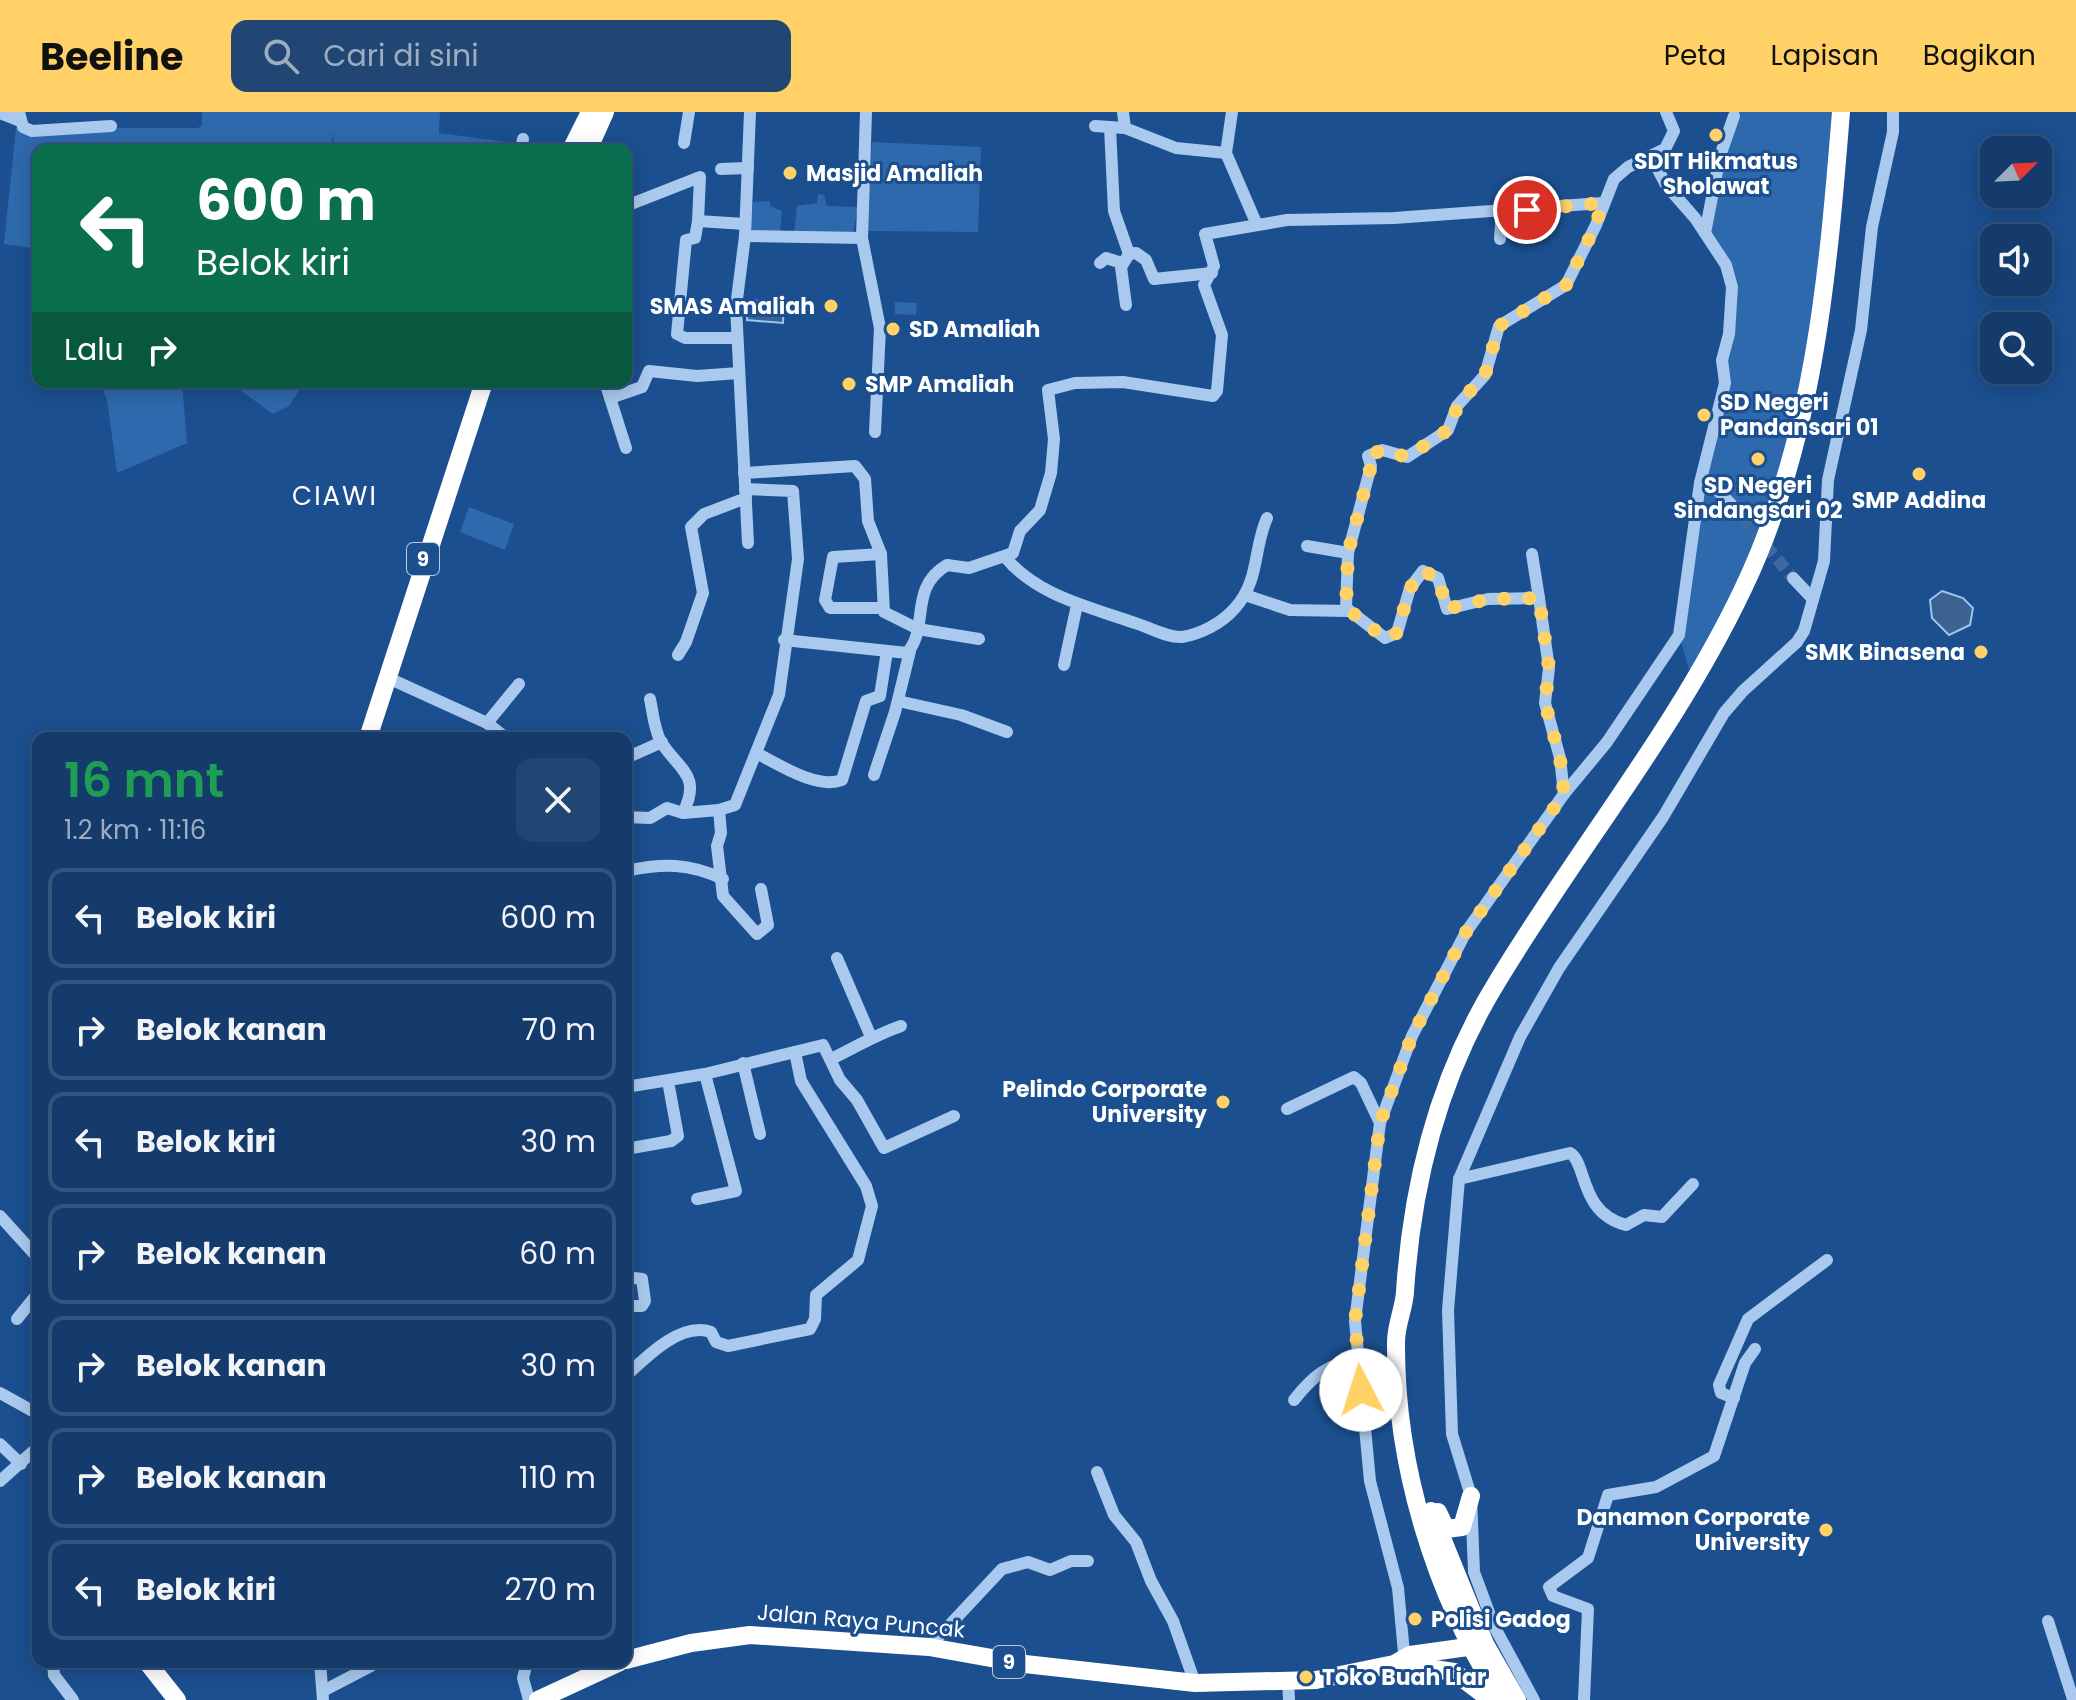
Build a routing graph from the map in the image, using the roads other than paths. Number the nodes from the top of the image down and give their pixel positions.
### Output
1 (86, 112) edge
2 (590, 112) edge
3 (605, 112) edge
4 (689, 112) edge
5 (750, 112) edge
6 (866, 112) edge
7 (1123, 112) edge
8 (1232, 112) edge
9 (1666, 112) edge
10 (1841, 112) edge
11 (1893, 112) edge
12 (0, 113) edge
13 (20, 116) edge
14 (1734, 116) dead end
15 (111, 126) dead end
16 (1095, 126) dead end
17 (1110, 127) junction
18 (88, 128) junction
19 (1125, 128) junction
20 (684, 143) dead end
21 (574, 144) edge
22 (591, 144) edge
23 (1226, 153) junction
24 (1651, 156) junction
25 (748, 168) junction
26 (721, 169) dead end
27 (1602, 203) junction
28 (632, 204) edge
29 (1502, 210) junction
30 (698, 221) junction
31 (1257, 225) junction
32 (745, 230) junction
33 (1705, 233) junction
34 (862, 238) junction
35 (1500, 239) dead end
36 (1125, 259) junction
37 (1100, 263) dead end
38 (1212, 273) junction
39 (1126, 305) dead end
40 (736, 338) junction
41 (739, 373) junction
42 (482, 388) edge
43 (607, 388) edge
44 (610, 398) junction
45 (875, 432) dead end
46 (626, 448) dead end
47 (793, 470) junction
48 (744, 473) junction
49 (1700, 483) junction
50 (793, 485) dead end
51 (746, 494) junction
52 (1731, 504) tunnel mouth
53 (1267, 518) dead end
54 (748, 543) dead end
55 (1307, 546) dead end
56 (1348, 553) junction
57 (881, 554) junction
58 (1532, 554) dead end
59 (1005, 557) junction
60 (1793, 578) tunnel mouth
61 (1245, 595) junction
62 (1539, 598) junction
63 (1813, 599) junction
64 (1077, 605) junction
65 (882, 608) junction
66 (1349, 611) junction
67 (918, 629) junction
68 (979, 639) dead end
69 (784, 640) junction
70 (887, 651) junction
71 (910, 651) junction
72 (678, 655) dead end
73 (1064, 665) dead end
74 (386, 677) junction
75 (519, 684) dead end
76 (650, 699) dead end
77 (898, 701) junction
78 (487, 723) junction
79 (370, 732) edge
80 (498, 732) edge
81 (1007, 732) dead end
82 (662, 742) junction
83 (756, 753) junction
84 (632, 755) edge
85 (874, 775) dead end
86 (1564, 794) junction
87 (719, 810) junction
88 (683, 813) junction
89 (632, 817) edge
90 (632, 870) edge
91 (723, 879) junction
92 (761, 889) dead end
93 (837, 958) dead end
94 (901, 1026) dead end
95 (871, 1037) junction
96 (795, 1052) junction
97 (831, 1059) junction
98 (743, 1063) junction
99 (705, 1074) junction
100 (668, 1081) junction
101 (632, 1086) edge
102 (1287, 1109) dead end
103 (954, 1116) dead end
104 (1380, 1123) junction
105 (760, 1134) dead end
106 (632, 1148) edge
107 (1459, 1179) junction
108 (1693, 1184) dead end
109 (697, 1199) dead end
110 (0, 1216) edge
111 (32, 1251) edge
112 (1827, 1260) dead end
113 (632, 1278) edge
114 (32, 1300) edge
115 (1404, 1303) junction
116 (632, 1306) edge
117 (17, 1319) dead end
118 (1755, 1349) dead end
119 (1358, 1360) junction
120 (632, 1371) edge
121 (0, 1393) edge
122 (1734, 1398) junction
123 (1294, 1400) dead end
124 (32, 1411) edge
125 (0, 1444) edge
126 (32, 1453) edge
127 (21, 1464) junction
128 (1097, 1472) dead end
129 (0, 1481) edge
130 (1426, 1493) junction
131 (1471, 1496) junction
132 (1088, 1561) dead end
133 (1457, 1614) junction
134 (2048, 1621) dead end
135 (1478, 1646) junction
136 (929, 1647) junction
137 (1444, 1651) junction
138 (632, 1658) edge
139 (1401, 1662) junction
140 (53, 1668) edge
141 (152, 1668) edge
142 (321, 1668) edge
143 (368, 1668) edge
144 (526, 1668) edge
145 (607, 1668) edge
146 (1288, 1680) junction
147 (1195, 1683) junction
148 (323, 1695) edge
149 (2074, 1696) edge
150 (73, 1700) edge
151 (177, 1700) edge
152 (529, 1700) edge
153 (538, 1700) edge
154 (1289, 1700) edge
155 (1491, 1700) edge
156 (1502, 1700) edge
157 (1517, 1700) edge
158 (1534, 1700) edge
159 (1584, 1700) edge

1 - 18 street
2 - 21 highway
3 - 22 highway
4 - 20 street
5 - 25 street
6 - 34 street
7 - 19 street
8 - 23 street
9 - 24 street
10 - 115 highway
11 - 63 street
12 - 13 street
13 - 18 street
14 - 33 street
15 - 18 street
16 - 17 street
17 - 19 street
17 - 36 street
19 - 23 street
23 - 31 street
24 - 27 street
24 - 33 street
25 - 26 street
25 - 32 street
27 - 29 street
27 - 56 street
28 - 30 street
29 - 31 street
29 - 35 street
30 - 32 street
30 - 40 street
31 - 38 street
32 - 34 street
32 - 40 street
33 - 49 street
34 - 45 street
36 - 37 street
36 - 38 street
36 - 39 street
38 - 59 street
40 - 41 street
41 - 44 street
41 - 48 street
42 - 74 highway, 9
43 - 44 street
44 - 46 street
47 - 48 street
47 - 50 street
47 - 57 street
48 - 51 street
49 - 52 street
49 - 86 street
51 - 54 street
51 - 69 street
51 - 72 street
53 - 61 street
55 - 56 street
56 - 66 street
57 - 65 street
57 - 65 street
58 - 62 street
59 - 64 street
59 - 67 street
60 - 63 street
61 - 64 street
61 - 66 street
62 - 66 street
62 - 86 street
63 - 107 street
64 - 73 street
65 - 67 street
67 - 68 street
67 - 71 street
69 - 70 street
69 - 83 street
70 - 71 street
70 - 83 street
71 - 77 street
74 - 78 street
74 - 79 highway, 9
75 - 78 street
76 - 82 street
77 - 81 street
77 - 85 street
78 - 80 street
82 - 84 street
82 - 88 street
83 - 87 street
86 - 104 street
87 - 88 street
87 - 91 street
88 - 89 street
90 - 91 street
91 - 92 street
93 - 95 street
94 - 95 street
95 - 97 street
96 - 97 street
96 - 98 street
96 - 120 street
97 - 103 street
98 - 99 street
98 - 105 street
99 - 100 street
99 - 109 street
100 - 101 street
100 - 106 street
102 - 104 street
104 - 119 street
107 - 108 street
107 - 131 street
110 - 111 street
112 - 122 street
113 - 116 street
114 - 117 street
115 - 130 highway
115 - 133 highway
118 - 122 street
119 - 123 street
119 - 139 street
121 - 124 street
122 - 159 street
125 - 127 street
126 - 127 street
127 - 129 street
128 - 147 street
130 - 131 highway
130 - 135 highway
131 - 158 street
132 - 136 street
133 - 135 highway
133 - 137 highway
134 - 149 street
135 - 137 highway, Jalan Raya Puncak / 9
135 - 156 highway
135 - 157 highway
136 - 138 highway, Jalan Raya Puncak / 9
136 - 147 highway, Jalan Raya Puncak / 9
137 - 139 highway, Jalan Raya Puncak / 9
139 - 146 highway, Jalan Raya Puncak / 9
139 - 155 highway
140 - 150 street
141 - 151 highway
142 - 148 street
143 - 148 street
144 - 152 street
145 - 153 highway
146 - 147 highway, Jalan Raya Puncak / 9
146 - 154 street

